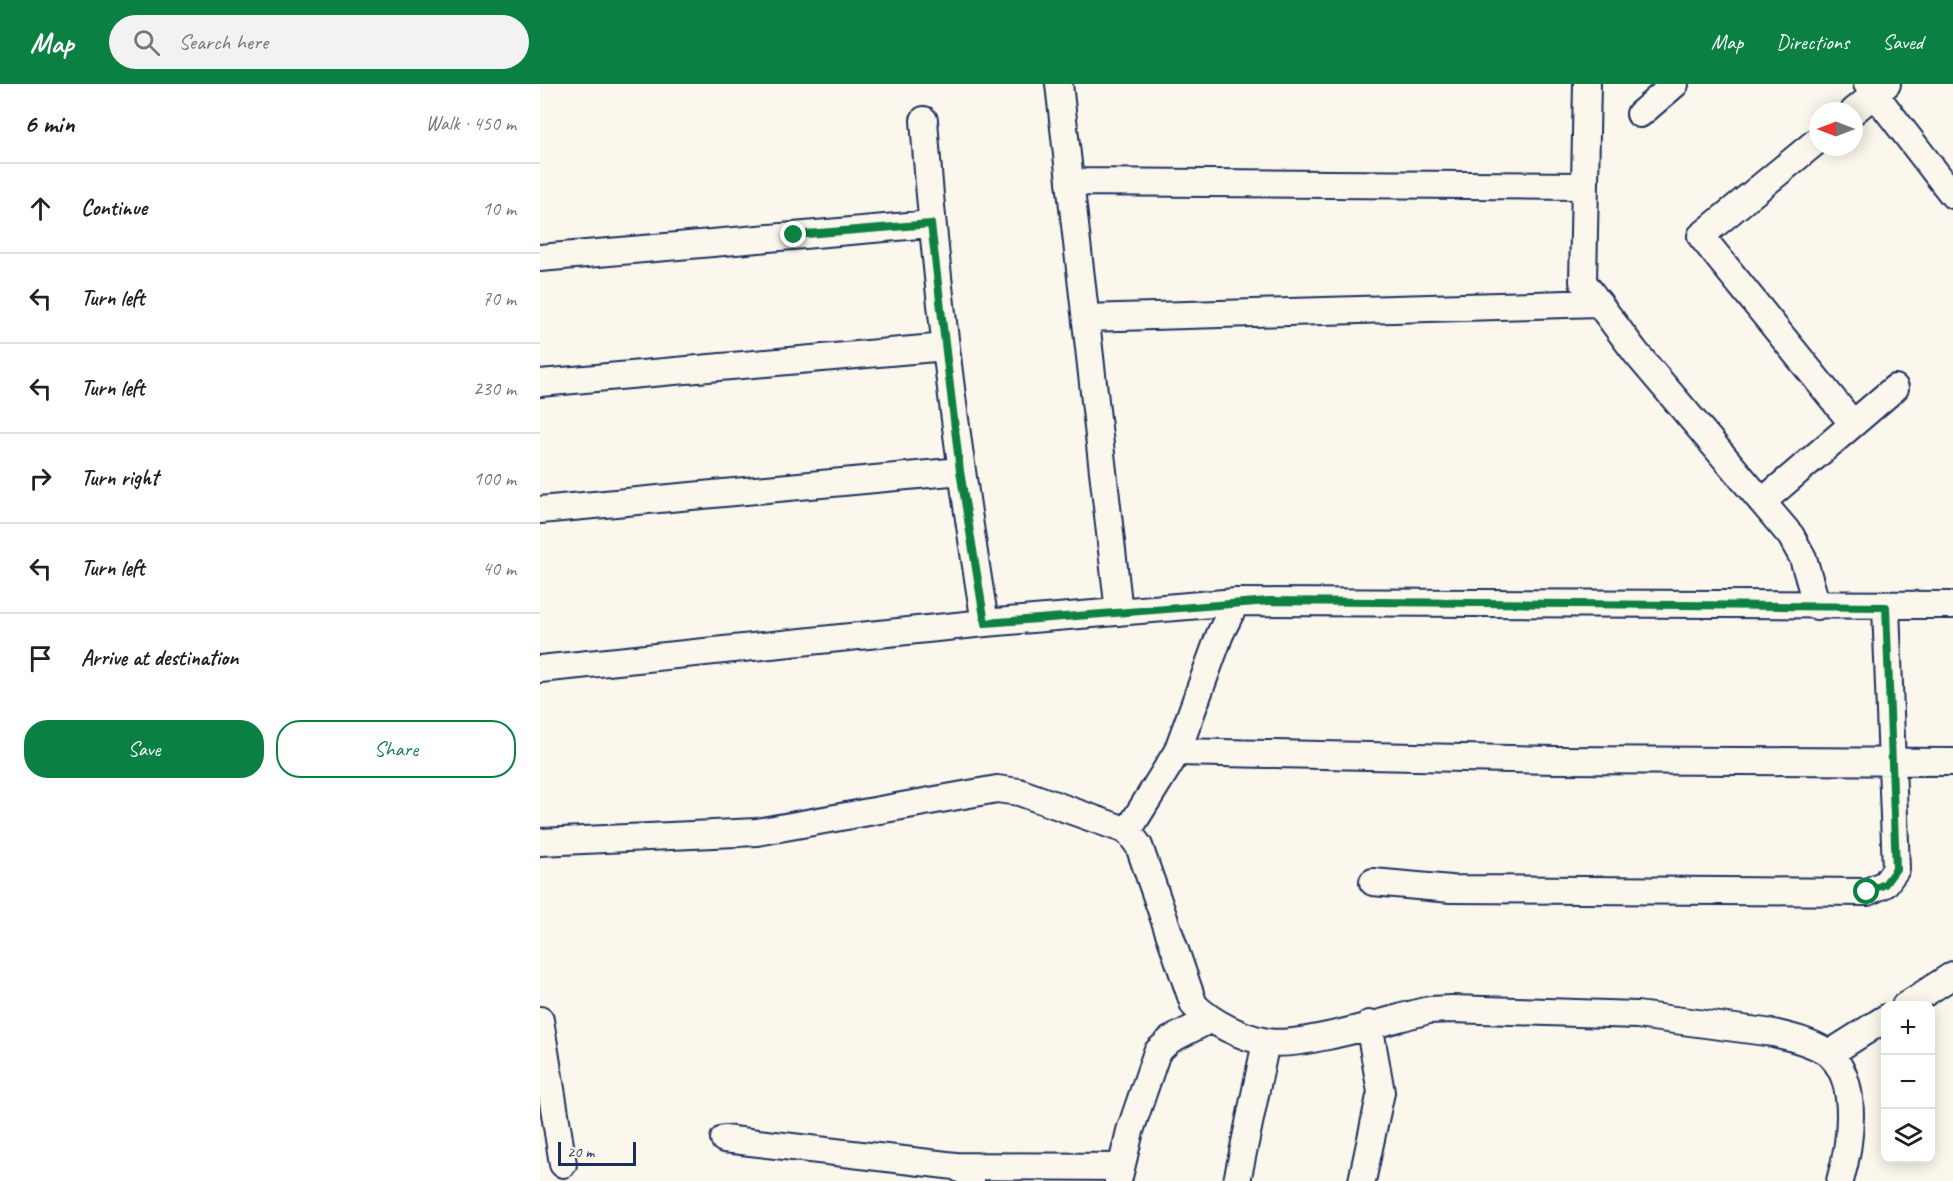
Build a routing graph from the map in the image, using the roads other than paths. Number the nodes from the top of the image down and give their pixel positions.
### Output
1 (1059, 84) edge
2 (1587, 84) edge
3 (1675, 84) edge
4 (1876, 87) edge
5 (1862, 102) edge
6 (1640, 114) dead end
7 (924, 120) dead end
8 (1809, 147) edge
9 (1070, 182) junction
10 (1585, 186) junction
11 (1953, 195) edge
12 (931, 224) junction
13 (540, 258) edge
14 (1599, 303) junction
15 (1086, 318) junction
16 (946, 347) junction
17 (540, 383) edge
18 (1895, 388) dead end
19 (1853, 424) junction
20 (960, 471) junction
21 (1762, 502) junction
22 (540, 510) edge
23 (1236, 602) junction
24 (1953, 605) edge
25 (1817, 606) junction
26 (1886, 607) junction
27 (1119, 612) junction
28 (985, 623) junction
29 (540, 669) edge
30 (1177, 752) junction
31 (1893, 762) junction
32 (1953, 762) edge
33 (1128, 831) junction
34 (540, 842) edge
35 (1373, 882) dead end
36 (1953, 975) edge
37 (1911, 1001) edge
38 (540, 1020) edge
39 (1209, 1020) junction
40 (1881, 1021) edge
41 (1369, 1024) junction
42 (1266, 1042) junction
43 (1829, 1054) junction
44 (546, 1094) edge
45 (724, 1139) dead end
46 (563, 1164) dead end
47 (963, 1173) edge
48 (1119, 1174) edge
49 (1237, 1181) edge
50 (1362, 1181) edge
51 (1840, 1181) edge

1 - 9 street
2 - 10 street
3 - 6 street
4 - 5 street
4 - 11 street
7 - 12 street
8 - 19 street
9 - 10 street
9 - 15 street
10 - 14 street
12 - 13 street
12 - 16 street
14 - 15 street
14 - 21 street
15 - 27 street
16 - 17 street
16 - 20 street
18 - 19 street
19 - 21 street
20 - 22 street
20 - 28 street
21 - 25 street
23 - 25 street
23 - 27 street
23 - 30 street
24 - 26 street
25 - 26 street
26 - 31 street
27 - 28 street
28 - 29 street
30 - 31 street
30 - 33 street
31 - 32 street
31 - 35 street
33 - 34 street
33 - 39 street
36 - 37 street
38 - 44 street
39 - 42 street
39 - 48 street
40 - 43 street
41 - 42 street
41 - 43 street
41 - 50 street
42 - 49 street
43 - 51 street
44 - 46 street
45 - 47 street
47 - 48 street

